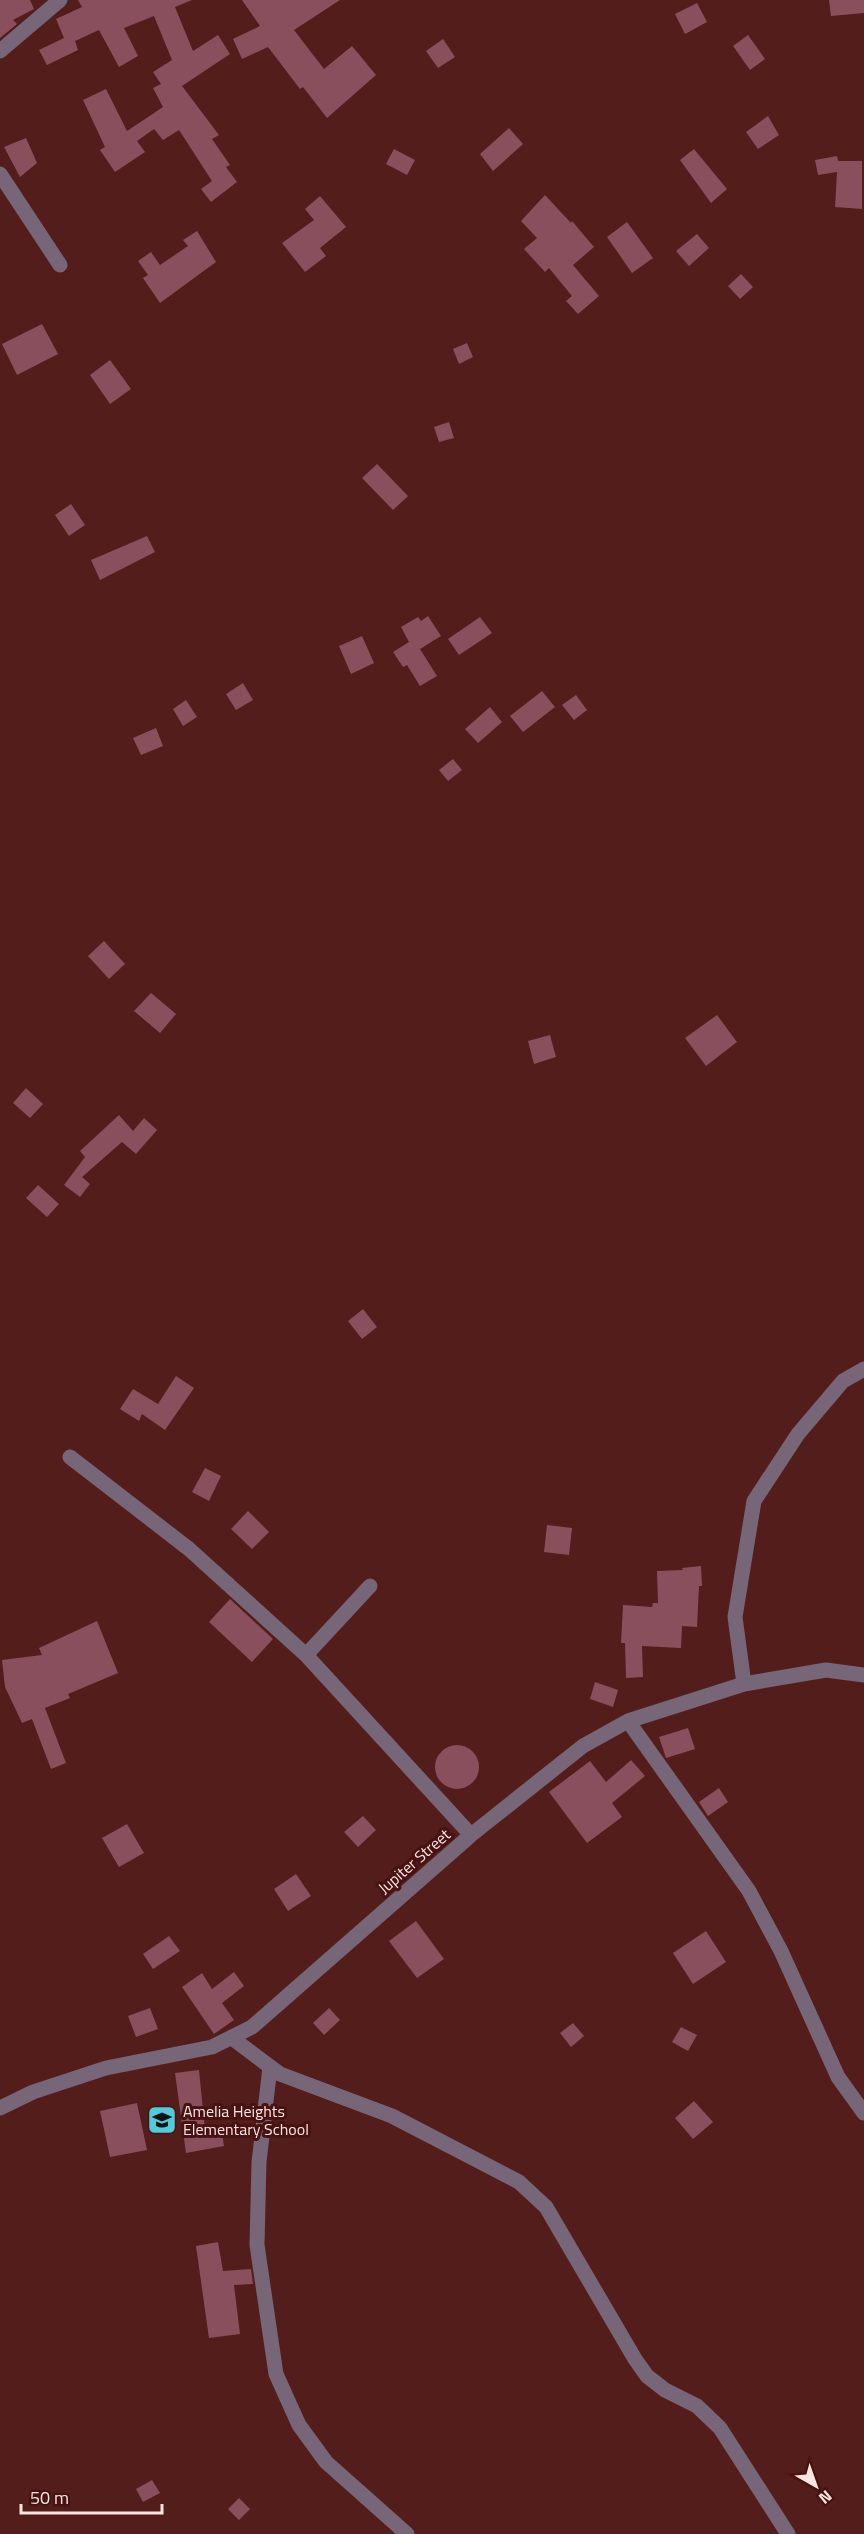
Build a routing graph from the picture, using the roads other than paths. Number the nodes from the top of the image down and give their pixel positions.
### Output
1 (60, 0) edge
2 (0, 51) edge
3 (0, 174) edge
4 (60, 265) dead end
5 (864, 1370) edge
6 (70, 1457) dead end
7 (370, 1586) dead end
8 (306, 1655) junction
9 (864, 1675) edge
10 (744, 1684) junction
11 (628, 1721) junction
12 (471, 1835) junction
13 (232, 2037) junction
14 (270, 2067) junction
15 (0, 2108) edge
16 (864, 2114) edge
17 (407, 2534) edge
18 (788, 2534) edge

1 - 2 street
3 - 4 street
5 - 10 street
6 - 8 street
7 - 8 street
8 - 12 street
9 - 10 street, Jupiter Street
10 - 11 street, Jupiter Street
11 - 12 street, Jupiter Street
11 - 16 street
12 - 13 street, Jupiter Street
13 - 14 street
13 - 15 street, Jupiter Street
14 - 17 street
14 - 18 street

